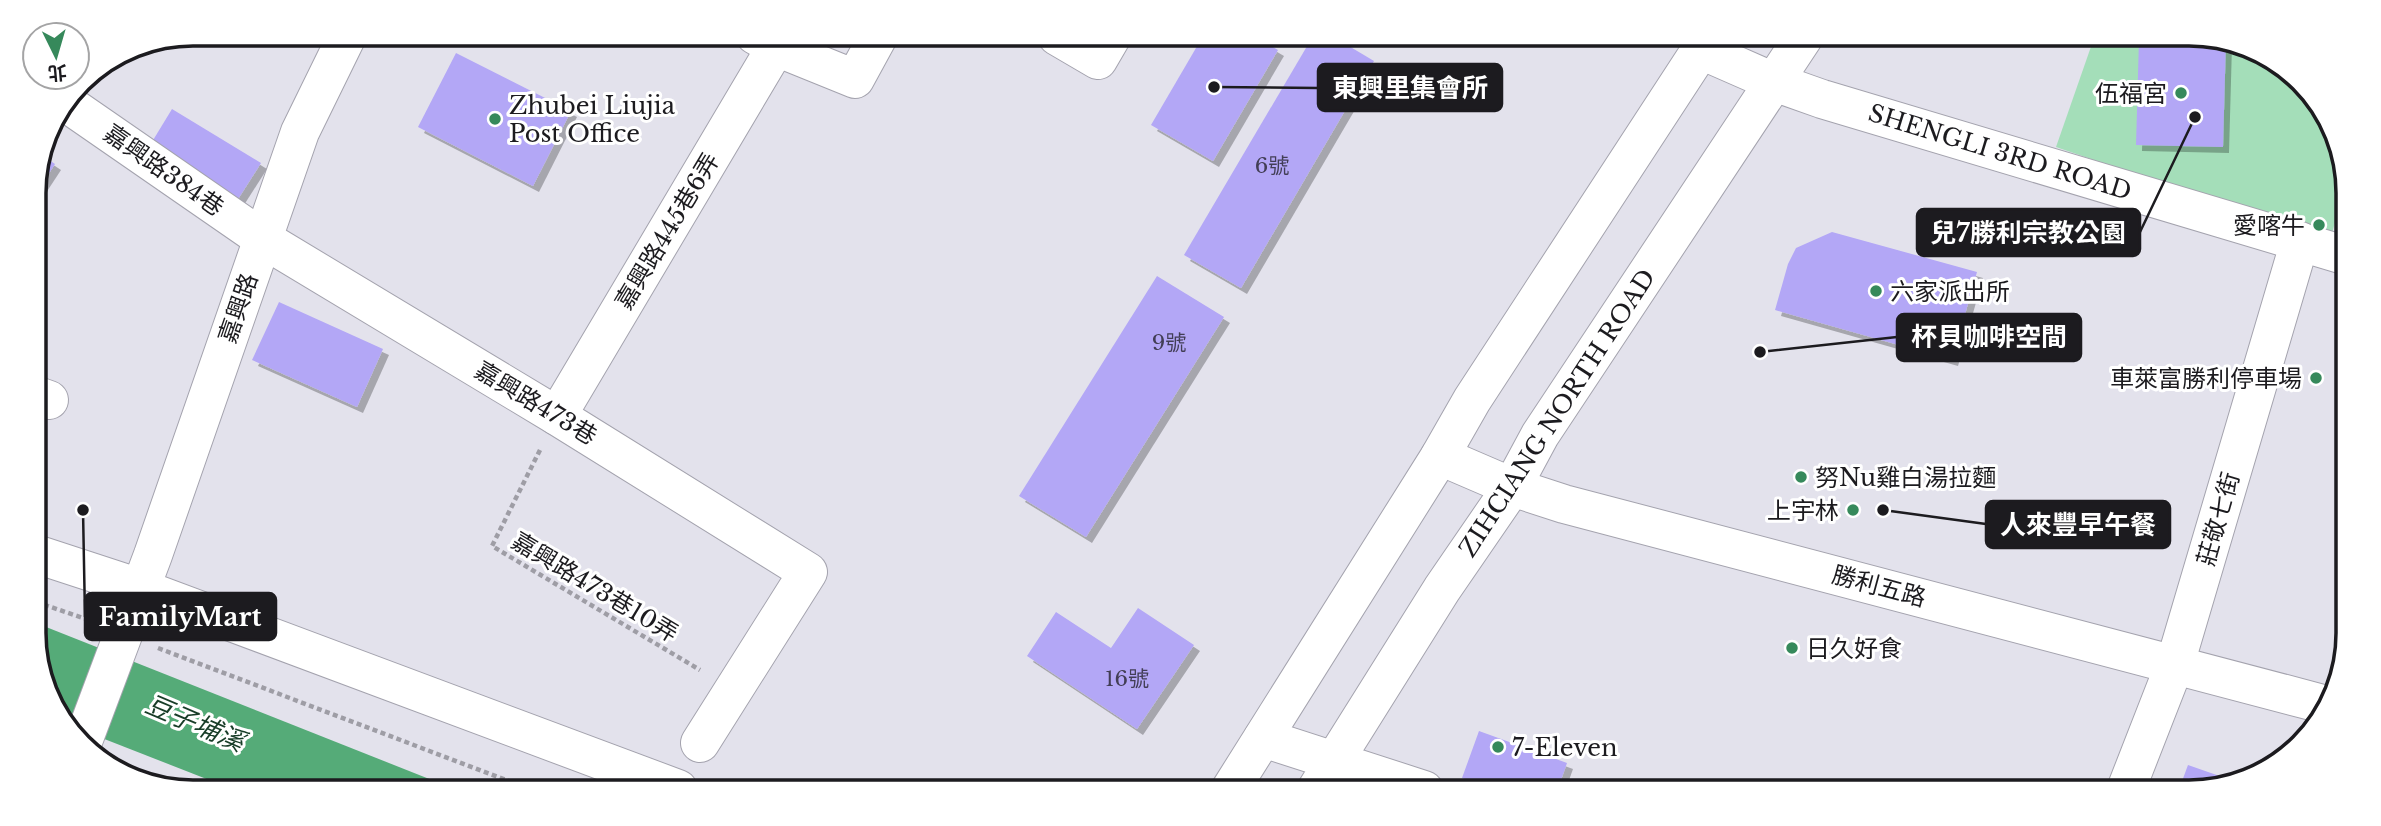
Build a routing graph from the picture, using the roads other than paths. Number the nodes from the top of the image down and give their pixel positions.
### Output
1 (342, 46) edge
2 (763, 46) edge
3 (778, 46) edge
4 (872, 46) edge
5 (1704, 46) edge
6 (1709, 46) edge
7 (1798, 46) edge
8 (1774, 82) junction
9 (73, 107) edge
10 (262, 239) junction
11 (2300, 241) junction
12 (2336, 252) edge
13 (557, 416) junction
14 (1440, 456) junction
15 (1512, 487) junction
16 (46, 557) edge
17 (141, 588) junction
18 (2175, 664) junction
19 (2318, 703) edge
20 (86, 734) edge
21 (1263, 737) junction
22 (699, 743) dead end
23 (1325, 776) edge
24 (654, 780) edge
25 (1236, 780) edge
26 (1353, 780) edge
27 (2130, 780) edge

1 - 10 street, 嘉興路
2 - 13 street, 嘉興路445巷6弄
3 - 4 street
5 - 14 street
6 - 8 street, SHENGLI 3RD ROAD
7 - 8 street, ZIHCIANG NORTH ROAD
8 - 11 street, SHENGLI 3RD ROAD
8 - 15 street, ZIHCIANG NORTH ROAD
9 - 10 street, 嘉興路384巷
10 - 13 street, 嘉興路473巷
10 - 17 street, 嘉興路
11 - 12 street, SHENGLI 3RD ROAD
11 - 18 street, 莊敬七街
13 - 22 street, 嘉興路473巷
14 - 15 street, 勝利五路
14 - 21 street
15 - 18 street, 勝利五路
15 - 23 street, ZIHCIANG NORTH ROAD
16 - 17 street
17 - 20 street, 嘉興路
17 - 24 street
18 - 19 street, 勝利五路
18 - 27 street, 莊敬七街
21 - 23 street
21 - 25 street
23 - 26 street

